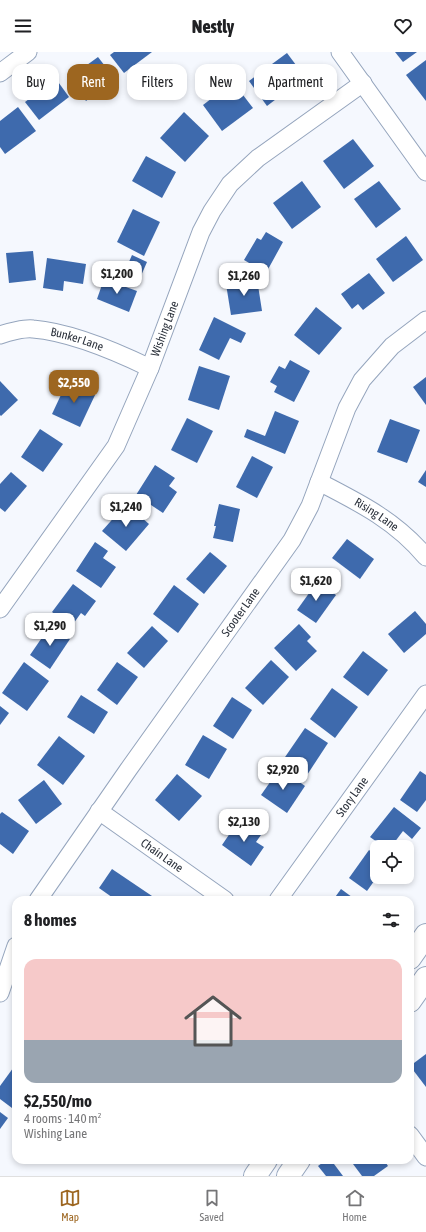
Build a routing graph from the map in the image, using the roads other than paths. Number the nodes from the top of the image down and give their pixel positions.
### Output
1 (28, 52) edge
2 (340, 52) edge
3 (0, 72) edge
4 (363, 83) junction
5 (426, 172) edge
6 (426, 320) edge
7 (0, 335) edge
8 (150, 368) junction
9 (319, 482) junction
10 (426, 557) edge
11 (0, 609) edge
12 (426, 694) edge
13 (99, 811) junction
14 (41, 896) edge
15 (219, 896) edge
16 (281, 896) edge
17 (426, 935) edge
18 (414, 952) edge
19 (12, 958) edge
20 (426, 978) edge
21 (0, 993) edge
22 (414, 995) edge
23 (414, 1141) edge
24 (426, 1158) edge
25 (263, 1164) edge
26 (296, 1164) edge
27 (255, 1176) edge
28 (288, 1176) edge

1 - 3 street
2 - 4 street
4 - 5 street
4 - 8 street, Wishing Lane
6 - 9 street, Scooter Lane
7 - 8 street, Bunker Lane
8 - 11 street, Wishing Lane
9 - 10 street, Rising Lane
9 - 13 street, Scooter Lane
12 - 16 street, Story Lane
13 - 14 street, Scooter Lane
13 - 15 street, Chain Lane
17 - 18 main road
19 - 21 street
20 - 22 main road
23 - 24 street
25 - 27 main road
26 - 28 main road

